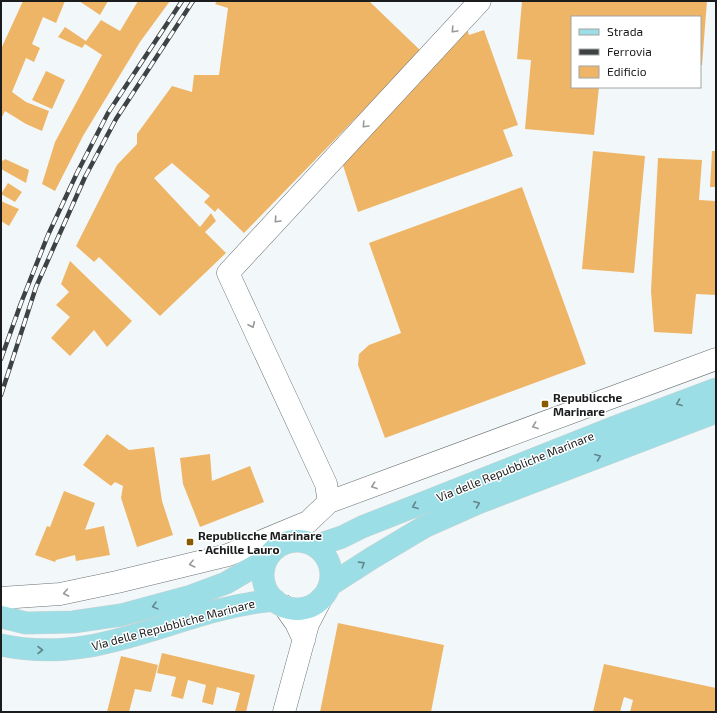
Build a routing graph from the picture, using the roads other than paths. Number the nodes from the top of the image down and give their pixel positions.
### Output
1 (480, 1) edge
2 (716, 359) edge
3 (716, 389) edge
4 (716, 412) edge
5 (329, 502) junction
6 (315, 546) junction
7 (267, 559) junction
8 (325, 592) junction
9 (1, 598) edge
10 (279, 603) junction
11 (1, 617) edge
12 (304, 640) junction
13 (1, 645) edge
14 (284, 712) edge

1 -> 5 street
2 -> 5 street
3 -> 6 main road, Via delle Repubbliche Marinare
8 -> 4 main road, Via delle Repubbliche Marinare
5 -> 9 street
6 - 7 main road, Via delle Repubbliche Marinare
6 - 8 main road
7 - 10 main road, Via delle Repubbliche Marinare
7 -> 11 main road, Via delle Repubbliche Marinare
8 - 10 main road, Via delle Repubbliche Marinare
8 - 12 street
10 - 12 street
13 -> 10 main road, Via delle Repubbliche Marinare
12 - 14 street

